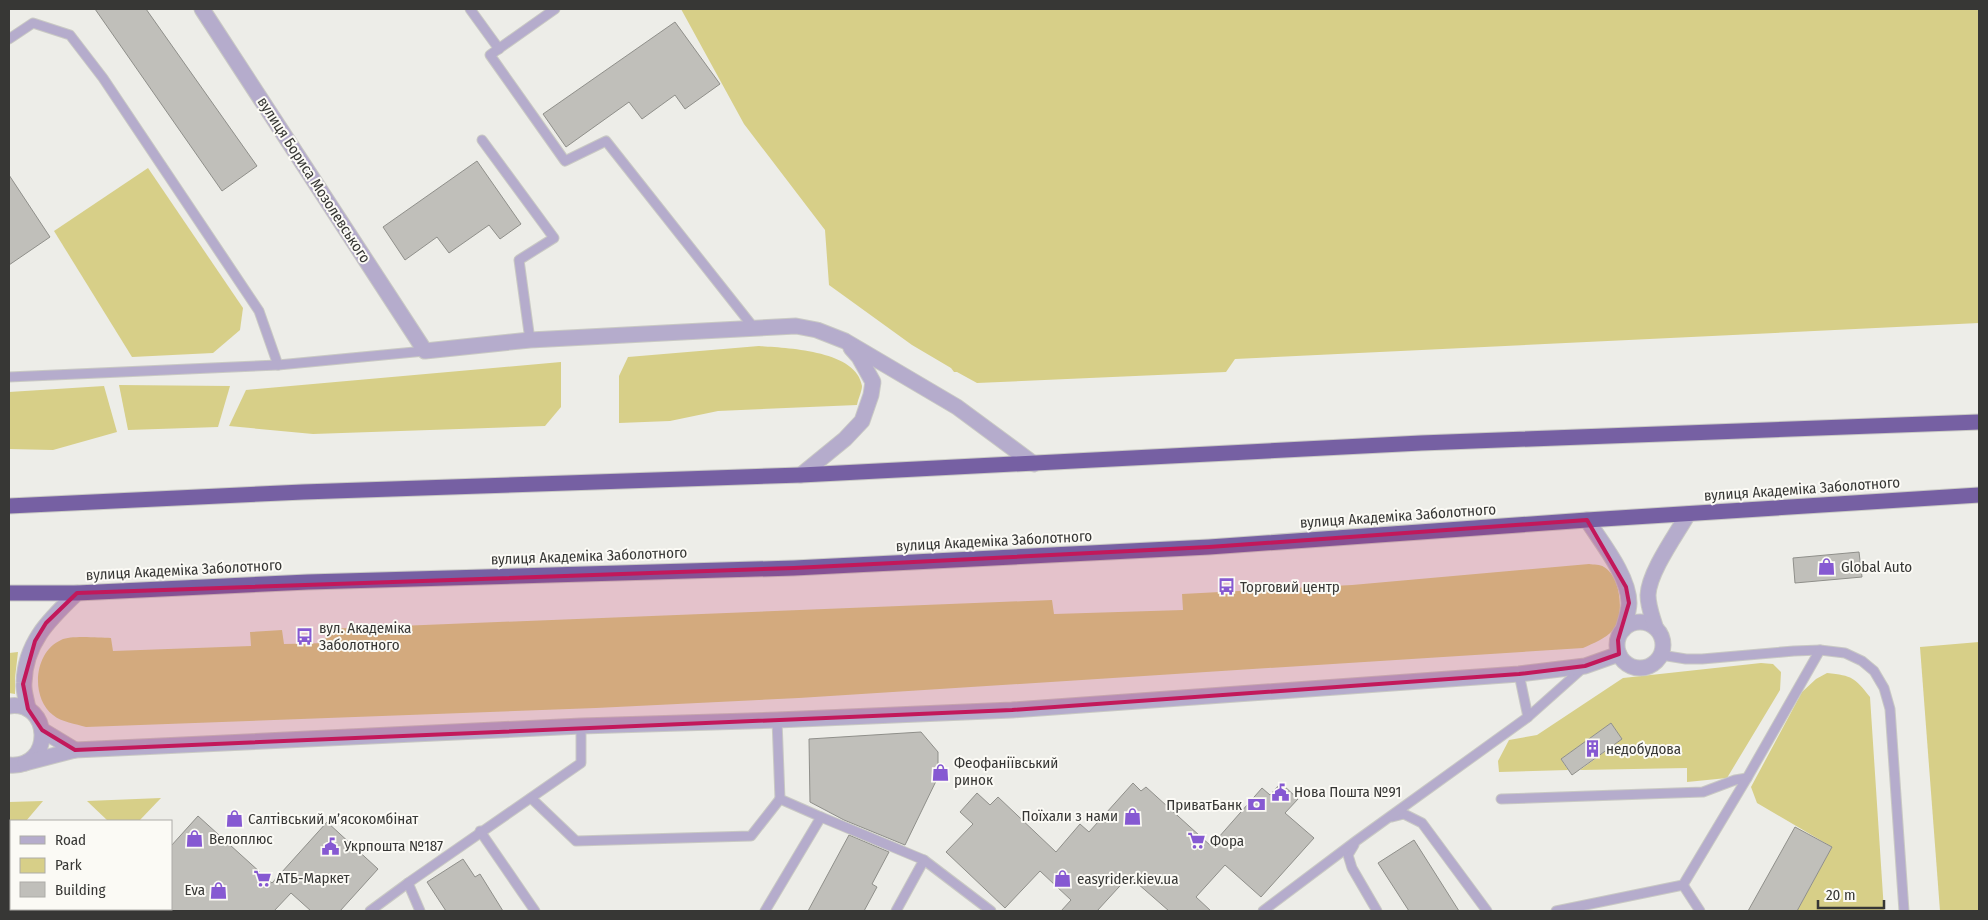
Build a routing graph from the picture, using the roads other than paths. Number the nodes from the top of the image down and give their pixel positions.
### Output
1 (202, 9) edge
2 (470, 9) edge
3 (555, 9) edge
4 (9, 39) edge
5 (499, 49) junction
6 (482, 140) dead end
7 (754, 328) junction
8 (530, 340) junction
9 (845, 341) junction
10 (425, 351) junction
11 (278, 365) junction
12 (9, 377) edge
13 (1979, 422) edge
14 (1034, 464) junction
15 (801, 475) junction
16 (1979, 495) edge
17 (9, 506) edge
18 (1688, 514) junction
19 (1587, 520) junction
20 (9, 593) edge
21 (78, 593) junction
22 (1655, 626) junction
23 (1623, 630) junction
24 (1820, 650) junction
25 (1619, 654) junction
26 (1661, 655) junction
27 (1585, 666) junction
28 (1519, 674) junction
29 (9, 706) edge
30 (28, 710) junction
31 (1528, 717) junction
32 (777, 720) junction
33 (581, 726) junction
34 (42, 730) junction
35 (75, 750) junction
36 (25, 763) junction
37 (9, 765) edge
38 (1747, 778) junction
39 (531, 798) junction
40 (780, 799) junction
41 (1501, 799) dead end
42 (821, 817) junction
43 (1387, 818) junction
44 (480, 831) junction
45 (1356, 841) junction
46 (924, 860) junction
47 (408, 883) junction
48 (1683, 886) junction
49 (1484, 910) edge
50 (370, 911) edge
51 (420, 911) edge
52 (535, 911) edge
53 (765, 911) edge
54 (896, 911) edge
55 (991, 911) edge
56 (1263, 911) edge
57 (1377, 911) edge
58 (1556, 911) edge
59 (1700, 911) edge
60 (1904, 911) edge

1 - 10 street, вулиця Бориса Мозолевського
2 - 5 lane
3 - 5 lane
4 - 11 lane
5 - 7 lane
6 - 8 lane
7 - 8 street
7 - 9 street
8 - 10 street
9 - 14 street
9 - 15 street
10 - 11 lane
11 - 12 lane
13 - 14 highway
14 - 15 highway
15 - 17 highway
16 - 18 highway, вулиця Академіка Заболотного
18 - 19 highway, вулиця Академіка Заболотного
18 - 22 street
19 - 21 highway, вулиця Академіка Заболотного
19 - 23 street
20 - 21 highway, вулиця Академіка Заболотного
21 - 30 street
22 - 23 street
22 - 26 street
23 - 25 street
24 - 26 lane
24 - 38 lane
24 - 60 lane
25 - 26 street
25 - 27 street
27 - 28 street
27 - 31 lane
28 - 31 lane
28 - 32 street
29 - 30 street
30 - 34 street
31 - 43 lane
32 - 33 street
32 - 40 lane
33 - 35 street
33 - 39 lane
34 - 35 street
34 - 36 street
35 - 36 street
36 - 37 street
38 - 41 lane
38 - 48 lane
39 - 40 lane
39 - 44 lane
40 - 42 lane
42 - 46 lane
42 - 53 lane
43 - 45 lane
43 - 49 lane
44 - 47 lane
44 - 52 lane
45 - 56 lane
45 - 57 lane
46 - 54 lane
46 - 55 lane
47 - 50 lane
47 - 51 lane
48 - 58 lane
48 - 59 lane

